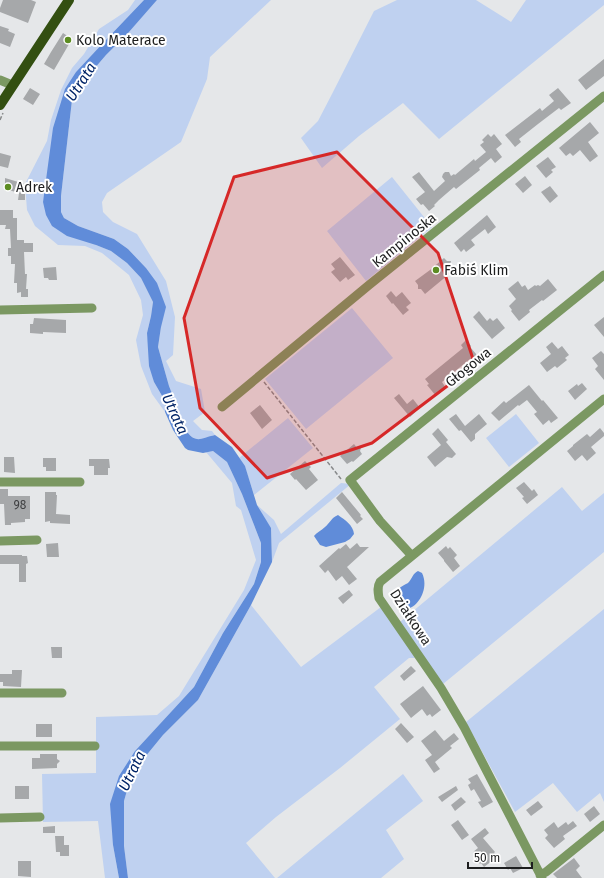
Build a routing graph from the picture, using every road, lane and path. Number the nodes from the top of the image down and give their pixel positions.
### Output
1 (69, 0) edge
2 (0, 80) edge
3 (12, 85) junction
4 (604, 96) edge
5 (0, 105) edge
6 (604, 275) edge
7 (92, 308) dead end
8 (0, 310) edge
9 (259, 377) junction
10 (604, 399) edge
11 (222, 407) dead end
12 (350, 480) junction
13 (0, 482) edge
14 (80, 482) dead end
15 (38, 540) dead end
16 (0, 541) edge
17 (412, 556) junction
18 (62, 692) dead end
19 (0, 693) edge
20 (0, 746) edge
21 (95, 746) dead end
22 (40, 817) dead end
23 (0, 818) edge
24 (604, 825) edge
25 (541, 877) edge

1 - 3 main road
2 - 3 street
3 - 5 main road
4 - 9 street, Kampinoska
6 - 12 street, Głogowa
7 - 8 street
9 - 11 street, Kampinoska
9 - 12 path
10 - 17 street, Działkowa
12 - 17 street
13 - 14 street
15 - 16 street
17 - 25 street, Działkowa
18 - 19 street
20 - 21 street
22 - 23 street
24 - 25 street

